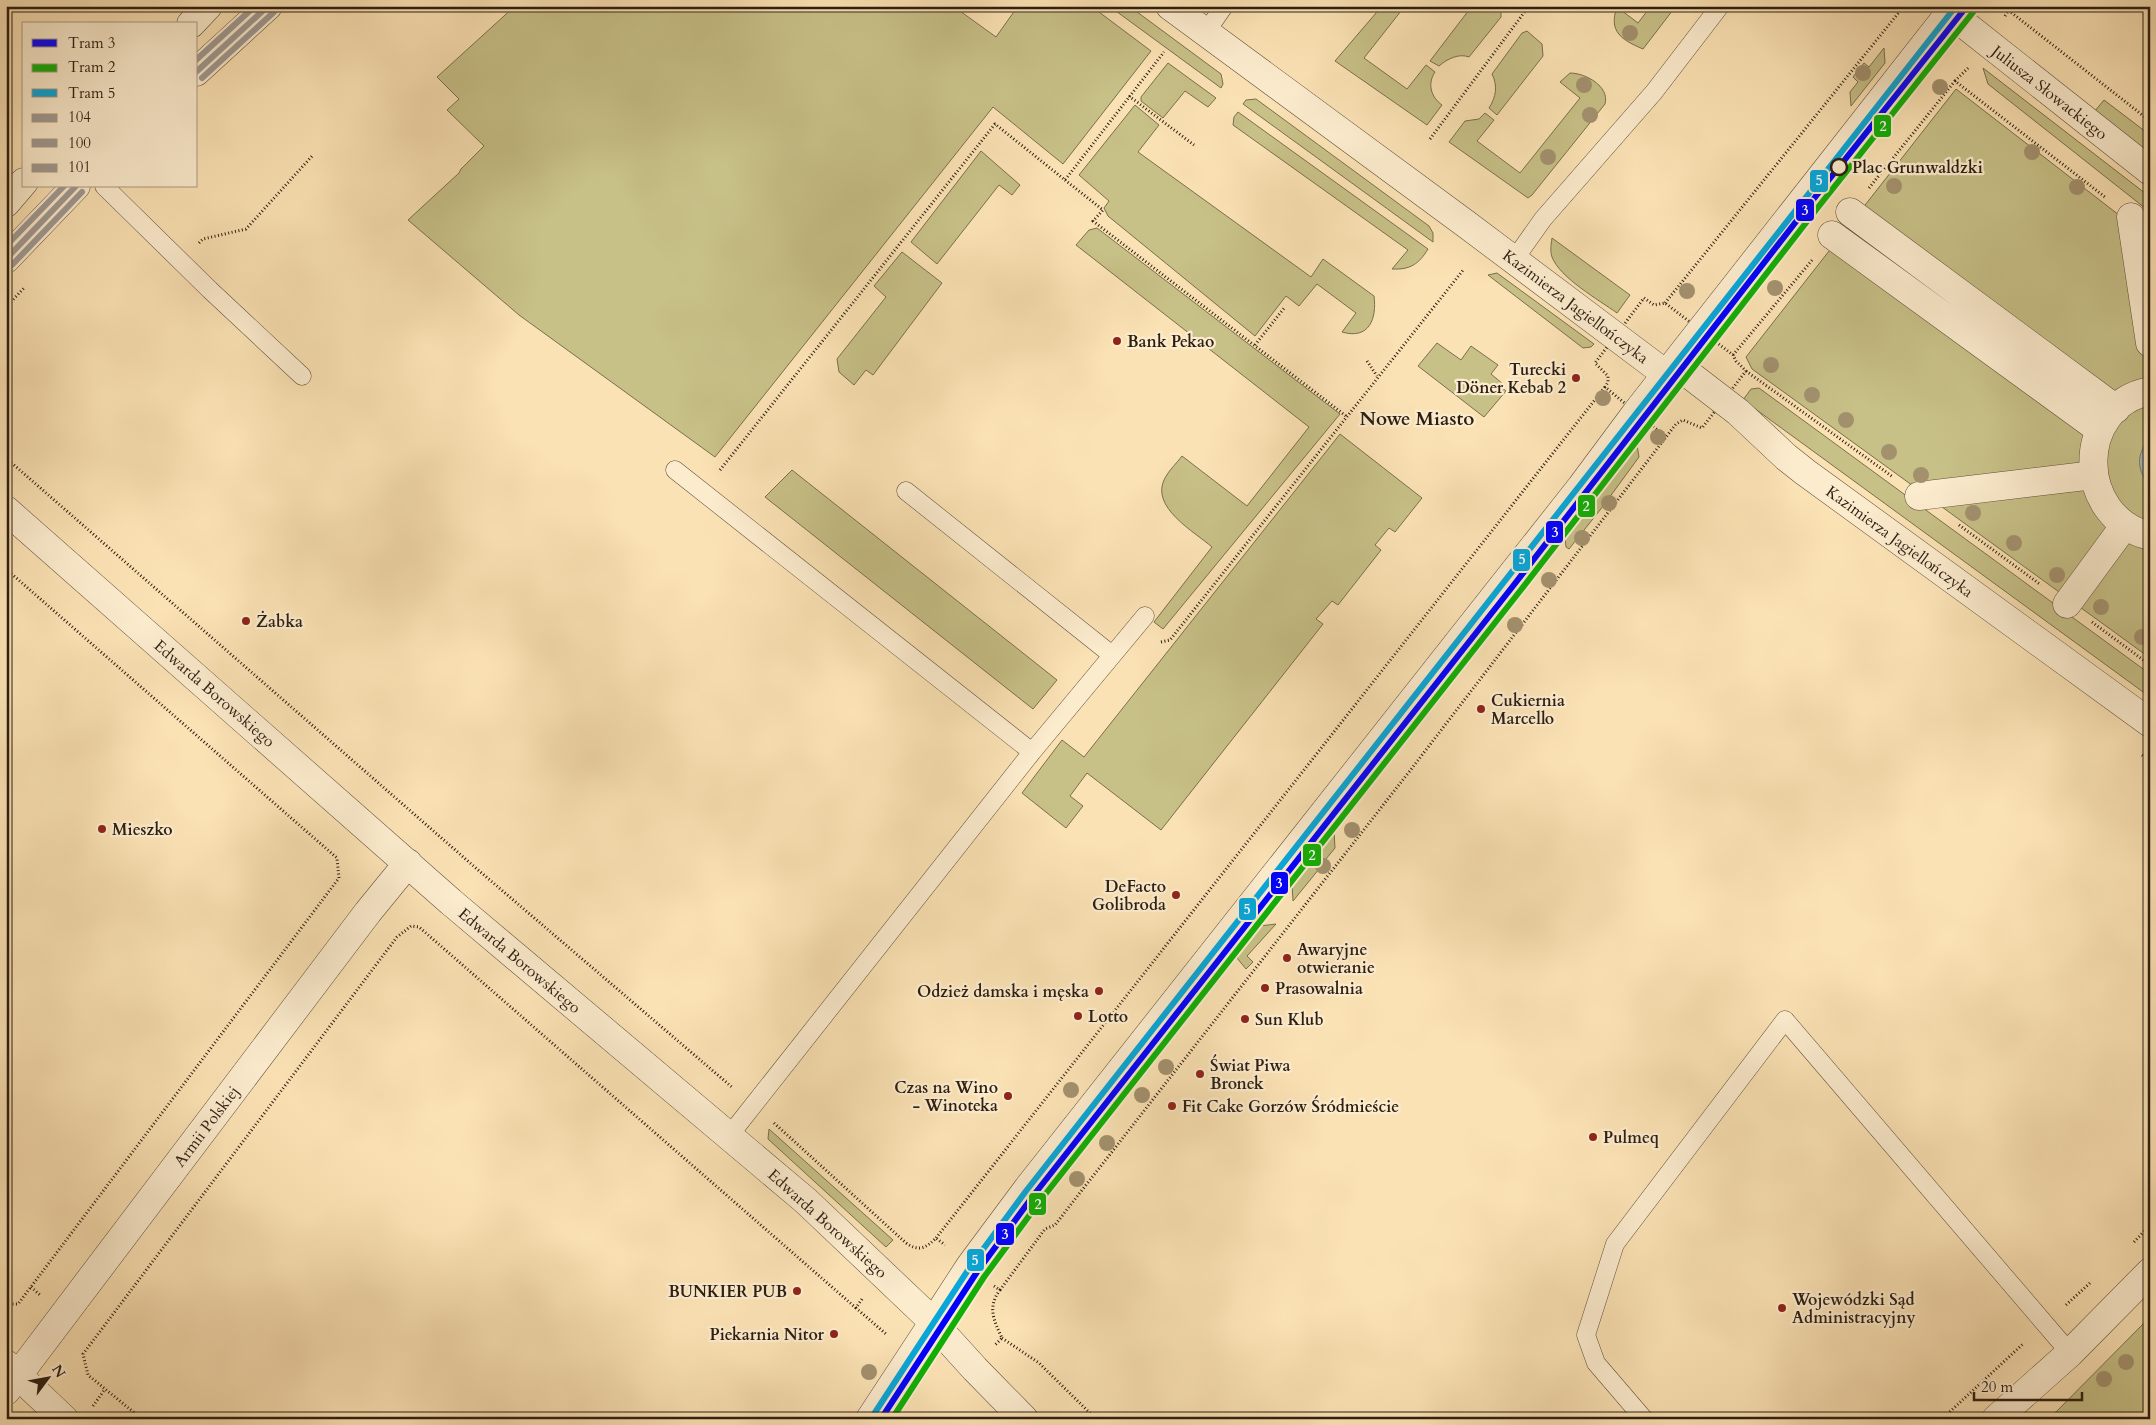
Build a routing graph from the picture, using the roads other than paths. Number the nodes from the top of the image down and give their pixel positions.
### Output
1 (208, 6) edge
2 (268, 6) edge
3 (1170, 6) edge
4 (1224, 6) edge
5 (1720, 6) edge
6 (1953, 10) edge
7 (193, 22) edge
8 (1206, 32) junction
9 (198, 70) edge
10 (2150, 171) edge
11 (22, 184) edge
12 (74, 188) edge
13 (106, 188) edge
14 (6, 202) edge
15 (1850, 212) dead end
16 (2131, 217) road end
17 (1832, 236) dead end
18 (6, 259) edge
19 (1514, 260) junction
20 (2150, 343) edge
21 (1671, 369) junction
22 (302, 376) dead end
23 (2150, 391) edge
24 (2108, 419) junction
25 (675, 470) dead end
26 (2094, 475) junction
27 (906, 491) dead end
28 (1919, 496) dead end
29 (6, 510) edge
30 (2125, 525) junction
31 (2150, 536) edge
32 (2067, 604) dead end
33 (1145, 616) dead end
34 (1112, 654) junction
35 (2150, 723) edge
36 (1032, 752) junction
37 (408, 863) junction
38 (729, 1136) junction
39 (2150, 1272) edge
40 (933, 1323) junction
41 (2070, 1353) junction
42 (10, 1376) edge
43 (64, 1419) edge
44 (870, 1419) edge
45 (1024, 1419) edge
46 (1644, 1419) edge
47 (1996, 1419) edge

1 - 7 street
2 - 9 street
3 - 8 street, Kazimierza Jagiellończyka
4 - 8 lane
5 - 19 lane
6 - 10 street, Juliusza Słowackiego
6 - 21 street
8 - 19 street, Kazimierza Jagiellończyka
11 - 14 street
12 - 18 street
13 - 22 lane
15 - 24 street
16 - 20 street
17 - 24 street
19 - 21 street, Kazimierza Jagiellończyka
21 - 35 street, Kazimierza Jagiellończyka
21 - 40 street
23 - 24 street
24 - 26 street
25 - 36 lane
26 - 28 street
26 - 30 street
27 - 34 lane
29 - 37 street, Edwarda Borowskiego
30 - 31 street
30 - 32 street
33 - 34 lane
34 - 36 lane
36 - 38 lane
37 - 38 street, Edwarda Borowskiego
37 - 42 street, Armii Polskiej
38 - 40 street, Edwarda Borowskiego
39 - 41 street
40 - 44 street
40 - 45 street, Edwarda Borowskiego
41 - 46 lane
41 - 47 street
42 - 43 street

